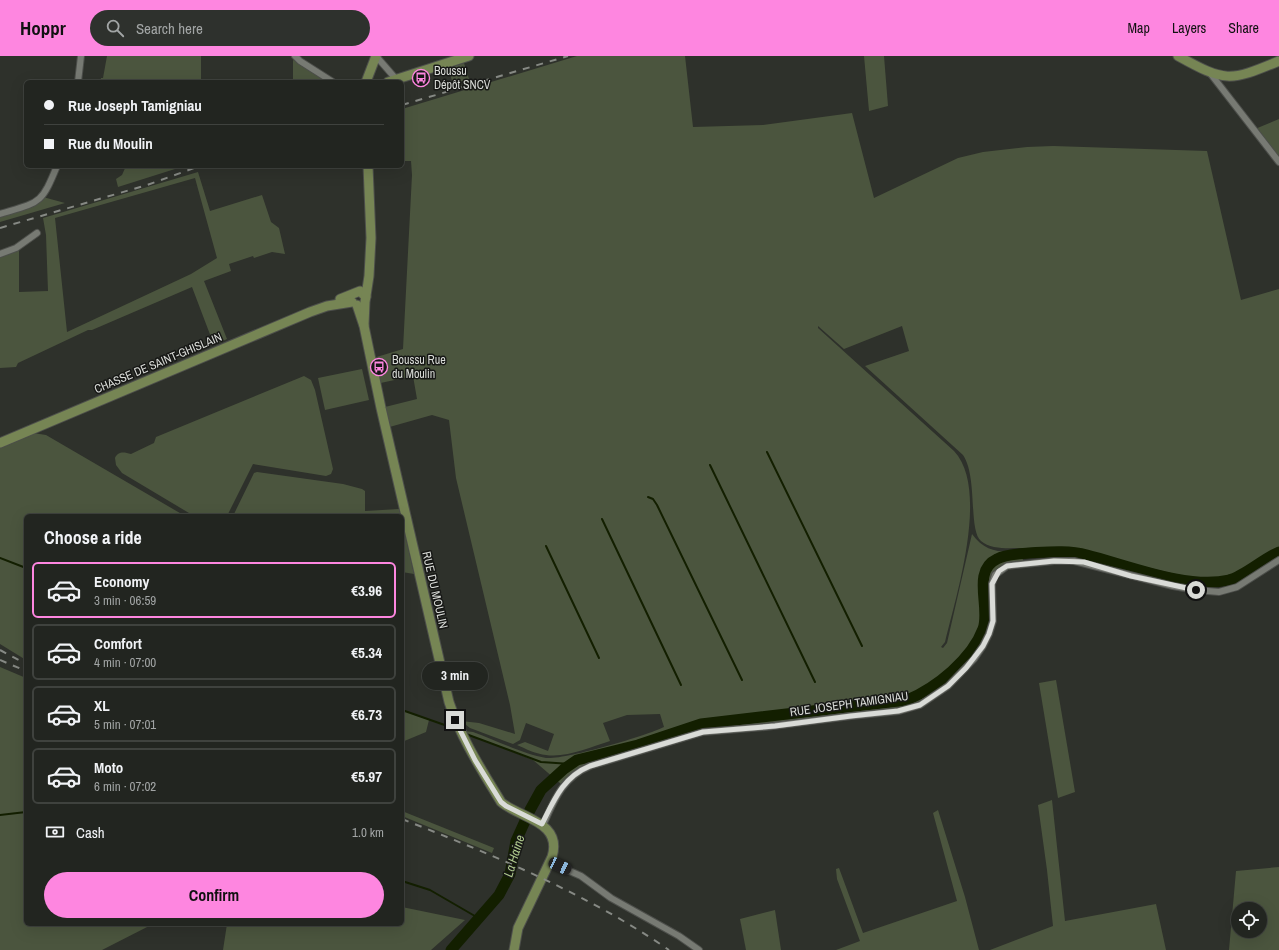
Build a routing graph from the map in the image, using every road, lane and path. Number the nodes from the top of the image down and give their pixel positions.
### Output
1 (81, 56) edge
2 (295, 56) edge
3 (376, 56) edge
4 (458, 56) edge
5 (469, 56) edge
6 (1178, 56) edge
7 (1279, 61) edge
8 (444, 65) junction
9 (1210, 73) junction
10 (78, 80) edge
11 (330, 80) edge
12 (367, 80) edge
13 (391, 80) edge
14 (395, 80) edge
15 (1279, 162) edge
16 (56, 168) edge
17 (368, 168) edge
18 (0, 214) edge
19 (37, 233) dead end
20 (0, 254) edge
21 (359, 299) junction
22 (0, 443) edge
23 (1279, 560) edge
24 (539, 822) junction
25 (549, 862) junction
26 (514, 950) edge
27 (699, 950) edge

1 - 10 street
2 - 11 street
3 - 12 street
3 - 13 street
4 - 8 street
5 - 8 street
6 - 9 street
7 - 9 street
8 - 14 street
9 - 15 street
16 - 18 street
17 - 21 street, RUE DU MOULIN
19 - 20 street
21 - 22 street, CHASSE DE SAINT-GHISLAIN
21 - 24 street, RUE DU MOULIN
23 - 24 street, RUE JOSEPH TAMIGNIAU
24 - 25 street
25 - 26 street
25 - 27 street

